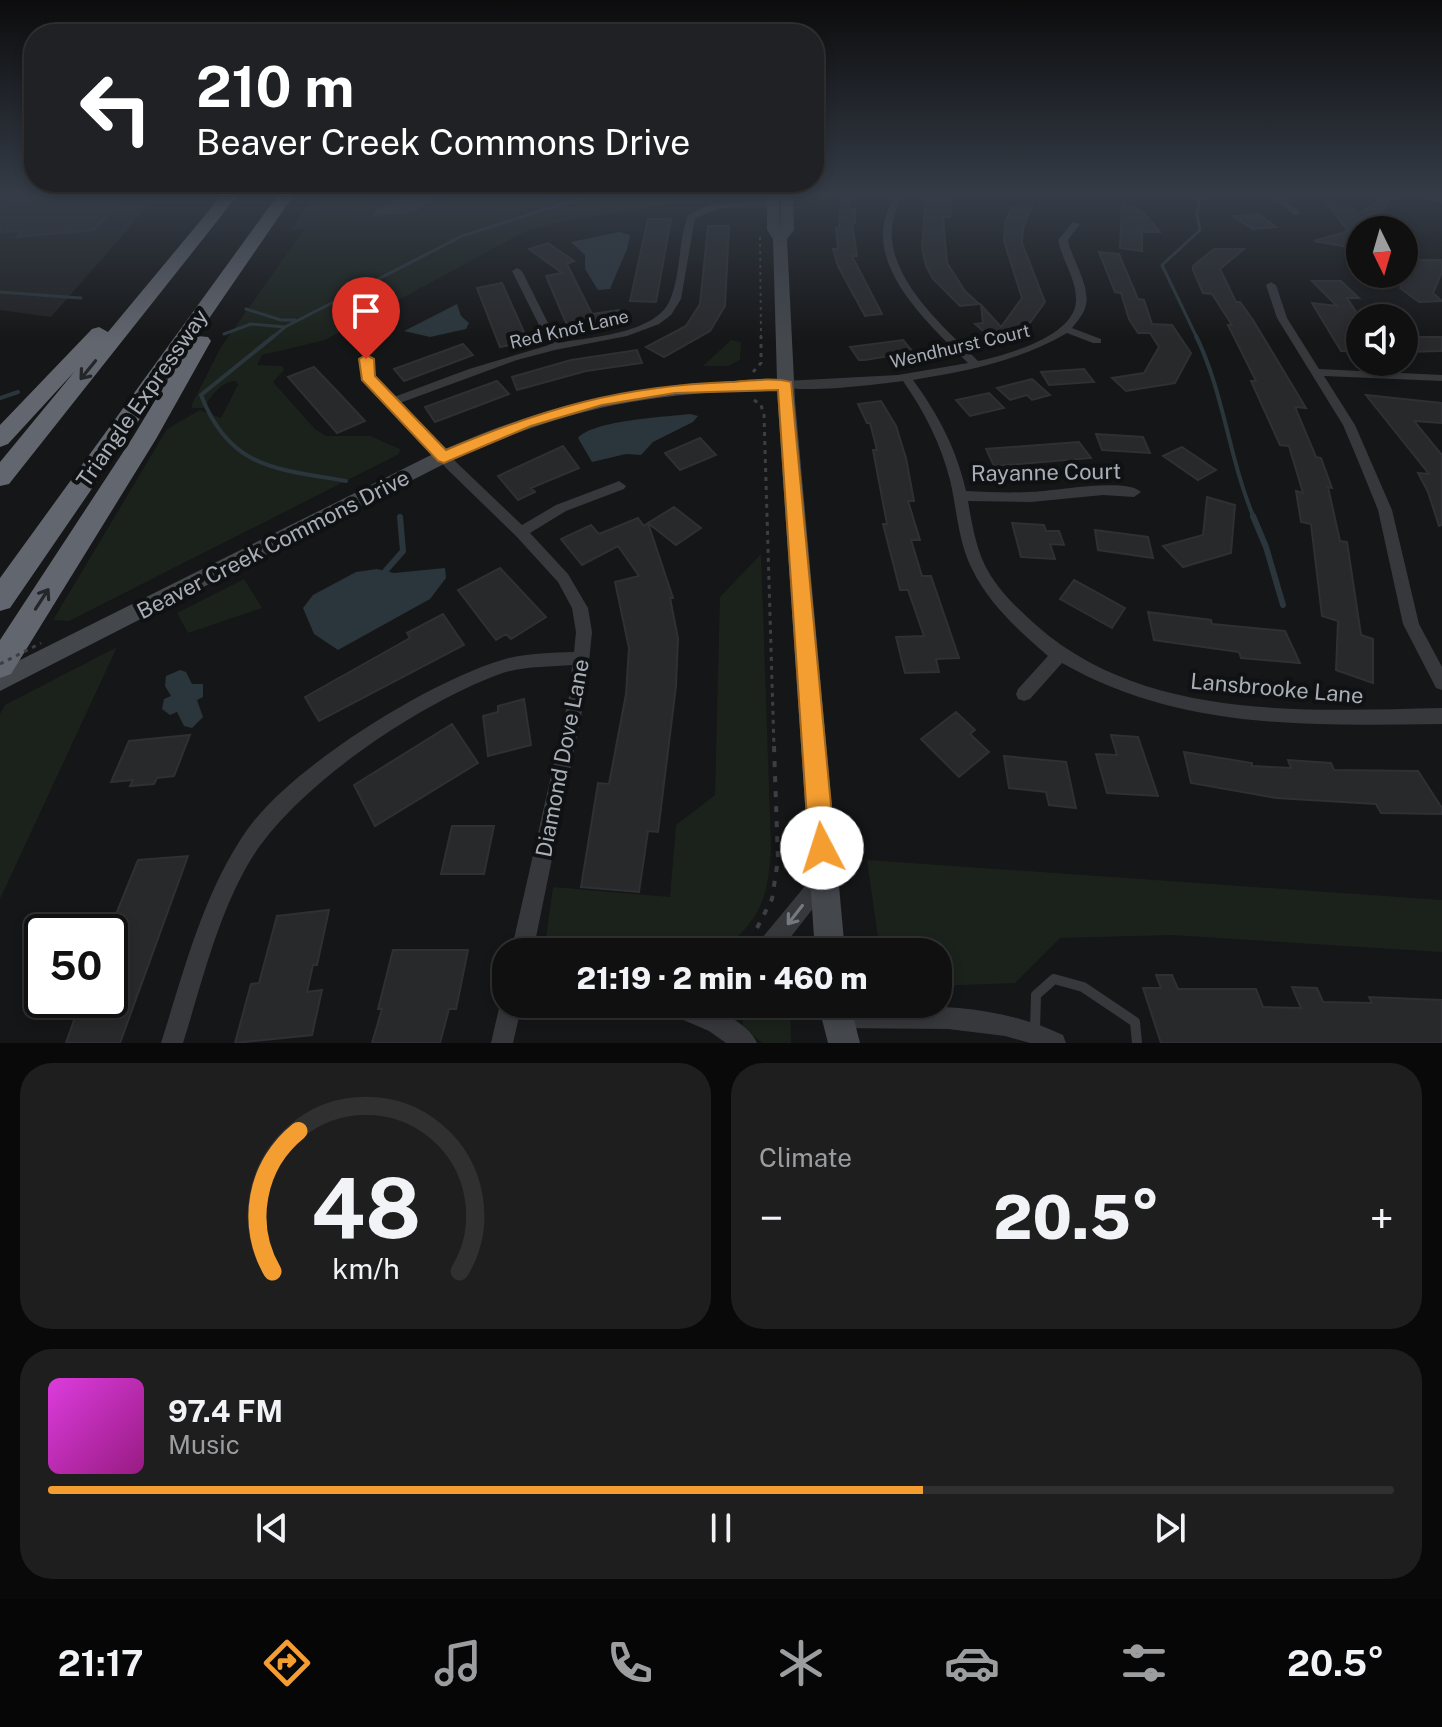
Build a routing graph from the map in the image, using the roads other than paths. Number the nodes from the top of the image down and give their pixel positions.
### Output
1 (189, 245) edge
2 (251, 245) edge
3 (685, 245) edge
4 (780, 245) edge
5 (888, 245) edge
6 (1065, 245) edge
7 (238, 264) junction
8 (517, 271) dead end
9 (1271, 285) dead end
10 (154, 288) junction
11 (1068, 330) junction
12 (1097, 341) dead end
13 (555, 347) junction
14 (366, 359) dead end
15 (975, 364) junction
16 (1317, 372) junction
17 (1442, 378) edge
18 (907, 379) junction
19 (785, 385) junction
20 (392, 402) junction
21 (0, 439) edge
22 (444, 457) junction
23 (0, 478) edge
24 (619, 486) dead end
25 (1134, 492) dead end
26 (960, 496) junction
27 (521, 532) junction
28 (0, 600) edge
29 (1059, 655) junction
30 (583, 658) junction
31 (0, 664) edge
32 (0, 681) edge
33 (1442, 683) edge
34 (1024, 694) dead end
35 (1442, 716) edge
36 (825, 878) junction
37 (525, 938) edge
38 (776, 938) edge
39 (829, 938) edge
40 (508, 1018) edge
41 (705, 1018) edge
42 (835, 1027) edge
43 (1035, 1031) junction
44 (172, 1043) edge
45 (502, 1043) edge
46 (746, 1043) edge
47 (1055, 1043) edge
48 (1137, 1043) edge

1 - 10 highway
2 - 7 highway, Triangle Expressway
3 - 13 street, Red Knot Lane
4 - 19 main road
5 - 15 street
6 - 11 street
7 - 28 highway, Triangle Expressway
31 -> 7 highway
8 - 13 street
9 - 16 street
10 - 21 highway
10 -> 23 highway
11 - 12 street
11 - 15 street, Wendhurst Court
13 - 20 street, Red Knot Lane
14 - 20 street, Diamond Dove Lane
15 - 18 street, Wendhurst Court
16 - 17 street
16 - 33 street
18 - 19 street, Wendhurst Court
18 - 26 street, Lansbrooke Lane
19 - 22 main road, Beaver Creek Commons Drive
19 - 36 main road
20 - 22 street, Diamond Dove Lane
22 - 27 street, Diamond Dove Lane
22 - 32 main road, Beaver Creek Commons Drive
24 - 27 street
25 - 26 street, Rayanne Court
26 - 29 street, Lansbrooke Lane
27 - 30 street, Diamond Dove Lane
29 - 34 street
29 - 35 street, Lansbrooke Lane
30 - 37 street, Diamond Dove Lane
30 - 44 street
36 -> 38 street
36 - 39 main road
40 - 45 street
41 - 46 street
42 - 43 street
43 - 47 street
43 - 48 lane

